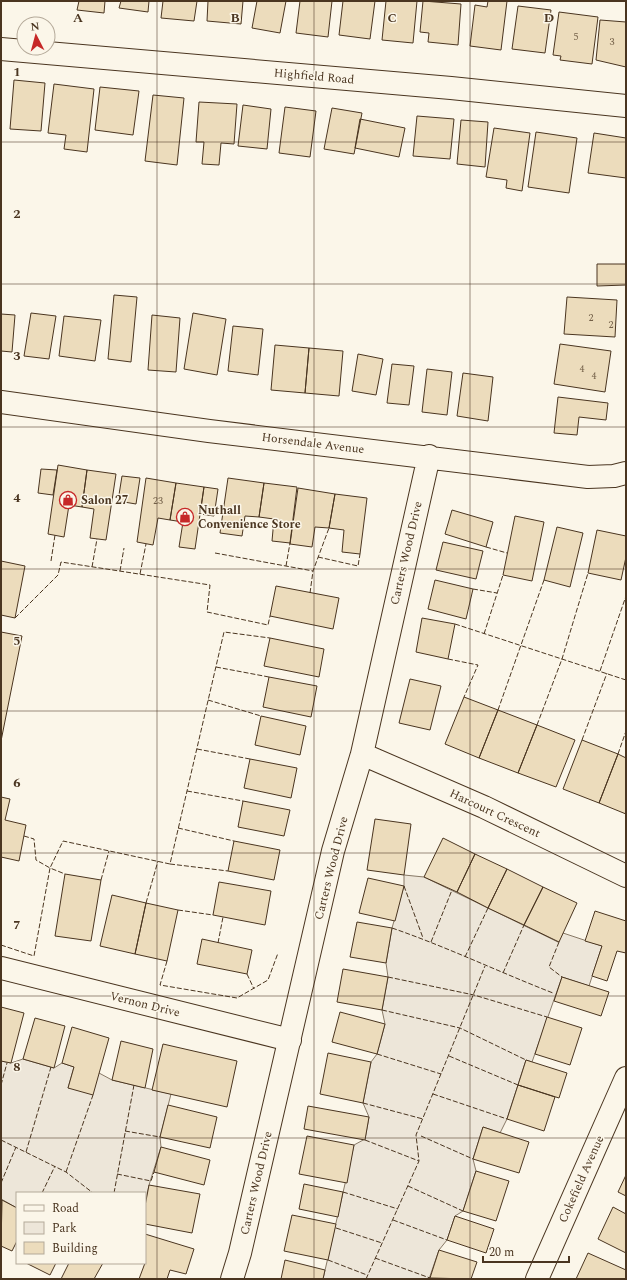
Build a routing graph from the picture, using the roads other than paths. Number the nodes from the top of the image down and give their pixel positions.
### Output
1 (1, 49) edge
2 (626, 106) edge
3 (1, 402) edge
4 (429, 456) junction
5 (626, 473) edge
6 (362, 754) junction
7 (626, 876) edge
8 (1, 968) edge
9 (290, 1040) junction
10 (626, 1078) edge
11 (232, 1279) edge
12 (537, 1279) edge

1 - 2 street, Highfield Road
3 - 4 street, Horsendale Avenue
4 - 5 street, Horsendale Avenue
4 - 6 street, Carters Wood Drive
6 - 7 street, Harcourt Crescent
6 - 9 street, Carters Wood Drive
8 - 9 street, Vernon Drive
9 - 11 street, Carters Wood Drive
10 - 12 street, Cokefield Avenue

